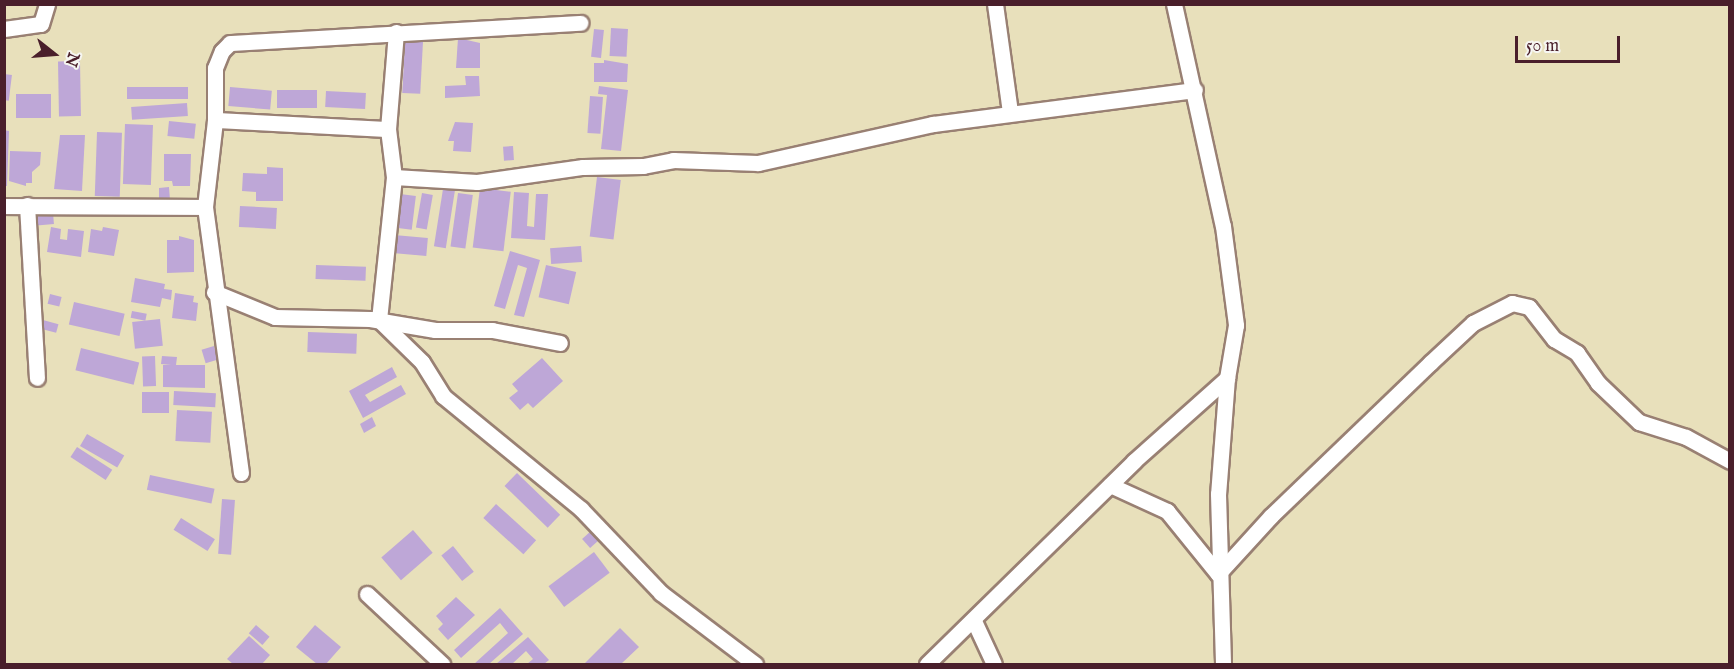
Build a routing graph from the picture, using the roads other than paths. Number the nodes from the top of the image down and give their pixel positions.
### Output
1 (47, 4) edge
2 (995, 4) edge
3 (1174, 4) edge
4 (580, 23) dead end
5 (4, 29) edge
6 (396, 32) junction
7 (1195, 90) junction
8 (1010, 112) junction
9 (215, 120) junction
10 (388, 129) junction
11 (394, 177) junction
12 (27, 205) junction
13 (4, 206) edge
14 (205, 207) junction
15 (214, 292) junction
16 (379, 320) junction
17 (560, 343) dead end
18 (37, 378) dead end
19 (1227, 378) junction
20 (1730, 461) edge
21 (241, 472) dead end
22 (1110, 485) junction
23 (1218, 574) junction
24 (367, 594) dead end
25 (974, 621) junction
26 (442, 664) edge
27 (755, 664) edge
28 (927, 664) edge
29 (994, 664) edge
30 (1223, 664) edge

1 - 5 street
2 - 8 street
3 - 7 street
4 - 6 street
6 - 9 street
6 - 10 street
7 - 8 street
7 - 19 street
8 - 11 street
9 - 10 street
9 - 14 street
10 - 11 street
11 - 16 street
12 - 13 street
12 - 14 street
12 - 18 street
14 - 15 street
15 - 16 street
15 - 21 street
16 - 17 street
16 - 27 street
19 - 22 street
19 - 23 street
20 - 23 street
22 - 23 street
22 - 25 street
23 - 30 street
24 - 26 street
25 - 28 street
25 - 29 street

